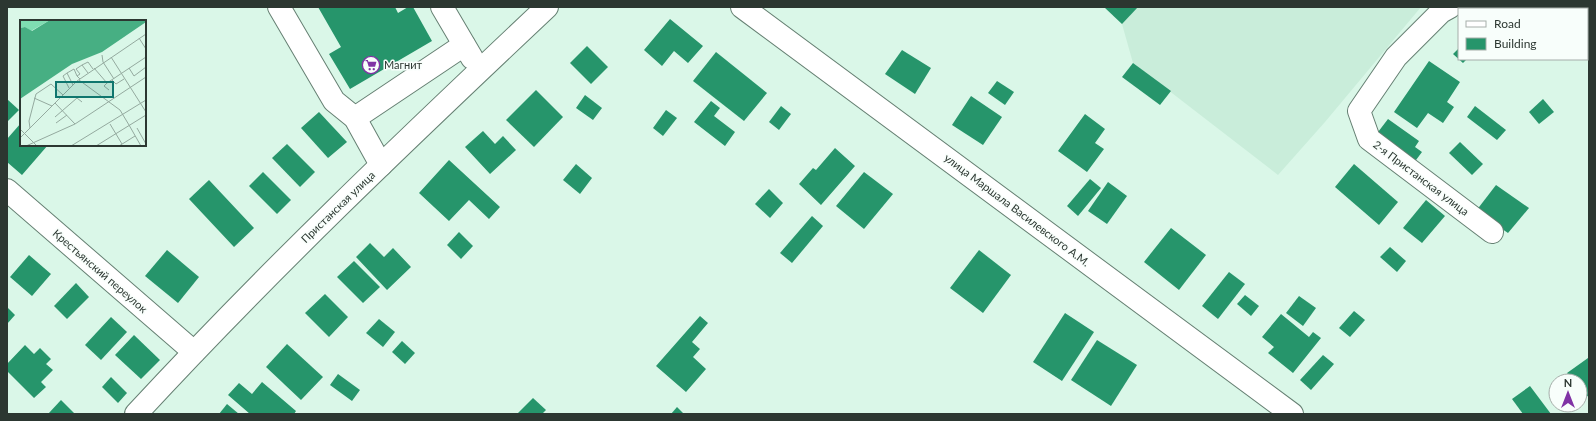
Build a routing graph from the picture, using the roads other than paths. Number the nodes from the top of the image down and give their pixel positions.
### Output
1 (279, 7) edge
2 (442, 7) edge
3 (547, 7) edge
4 (742, 7) edge
5 (1442, 9) edge
6 (464, 45) junction
7 (479, 71) junction
8 (355, 118) junction
9 (381, 165) junction
10 (7, 190) edge
11 (1492, 232) dead end
12 (194, 352) junction
13 (136, 414) edge
14 (1292, 414) edge

1 - 8 street
2 - 6 street
3 - 7 street, Пристанская улица
4 - 14 street, улица Маршала Василевского А.М.
5 - 11 street, 2-я Пристанская улица
6 - 7 street
6 - 8 street
7 - 9 street, Пристанская улица
8 - 9 street
9 - 12 street, Пристанская улица
10 - 12 street, Крестьянский переулок
12 - 13 street, Пристанская улица

